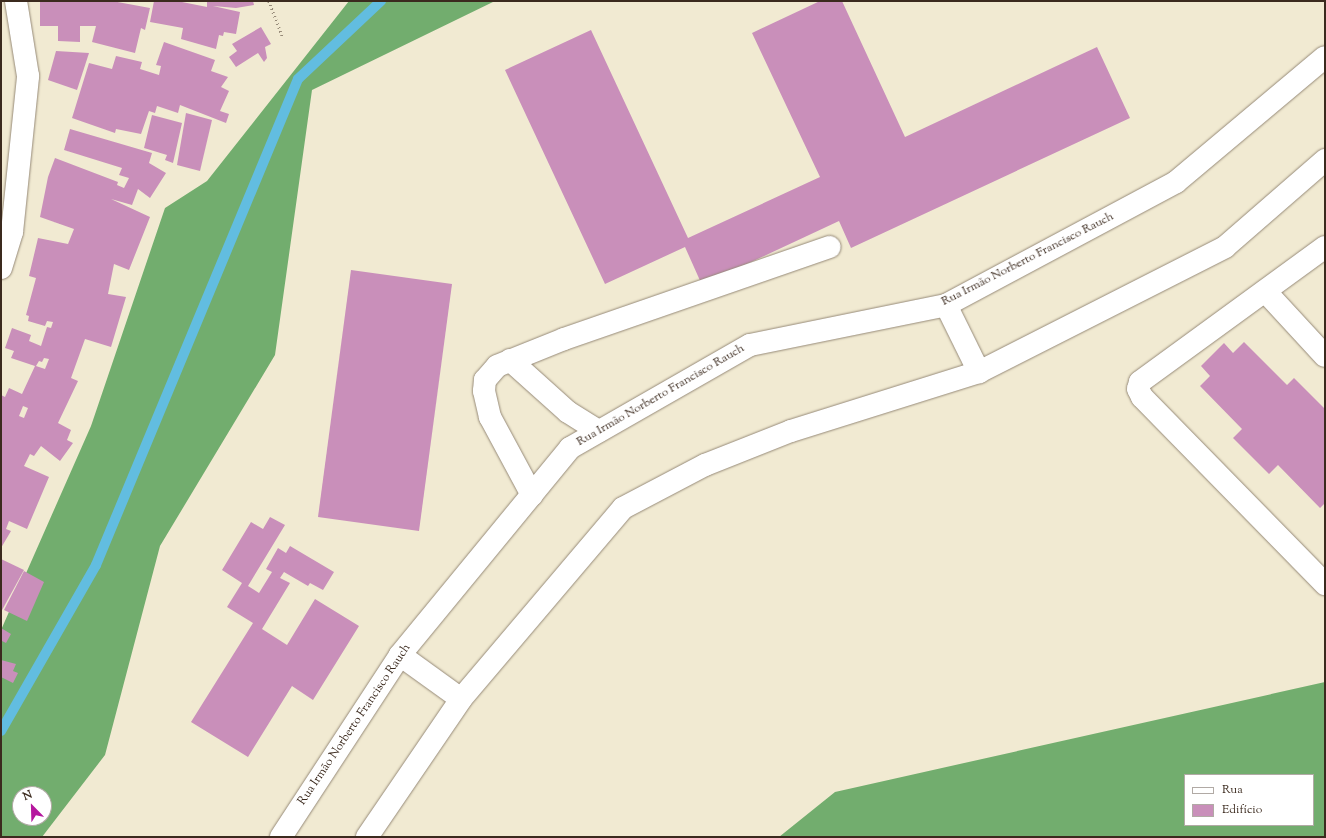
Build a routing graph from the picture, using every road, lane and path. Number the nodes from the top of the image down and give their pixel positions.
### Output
1 (16, 1) edge
2 (269, 1) edge
3 (283, 36) dead end
4 (1325, 57) edge
5 (1325, 160) edge
6 (829, 247) dead end
7 (1325, 247) edge
8 (1, 268) edge
9 (1265, 291) junction
10 (946, 305) junction
11 (1325, 356) edge
12 (510, 360) junction
13 (979, 372) junction
14 (599, 431) junction
15 (532, 495) junction
16 (1325, 584) edge
17 (400, 655) junction
18 (461, 699) junction
19 (282, 837) edge
20 (367, 837) edge

1 - 8 street
2 - 3 path
4 - 10 street, Rua Irmão Norberto Francisco Rauch
5 - 13 street
6 - 12 street
7 - 9 street
9 - 11 street
9 - 16 street
10 - 13 street
10 - 14 street, Rua Irmão Norberto Francisco Rauch
12 - 14 street
12 - 15 street
13 - 18 street
14 - 15 street, Rua Irmão Norberto Francisco Rauch
15 - 17 street, Rua Irmão Norberto Francisco Rauch
17 - 18 street
17 - 19 street, Rua Irmão Norberto Francisco Rauch
18 - 20 street

